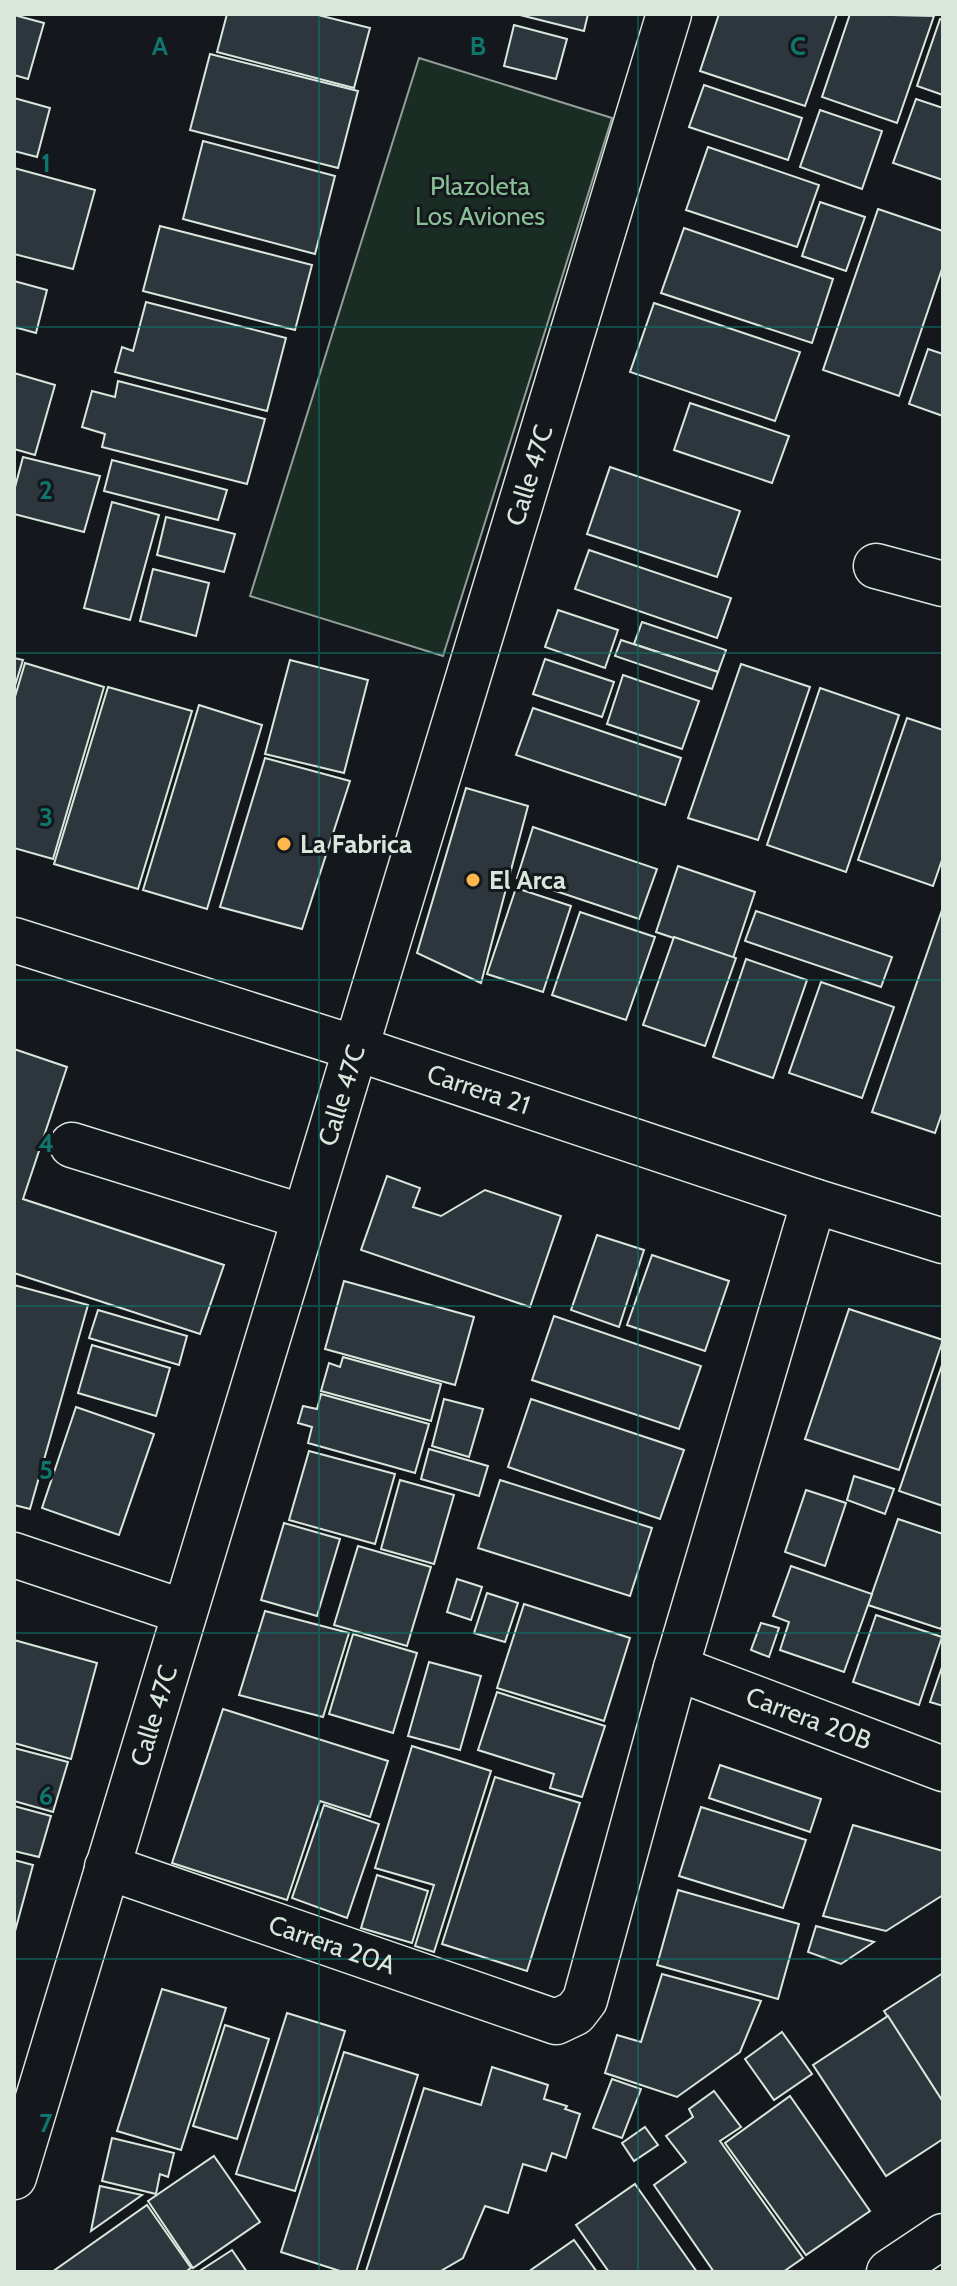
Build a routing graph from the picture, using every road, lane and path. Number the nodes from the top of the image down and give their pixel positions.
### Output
1 (669, 14) edge
2 (876, 566) dead end
3 (943, 584) edge
4 (14, 940) edge
5 (355, 1048) junction
6 (72, 1145) dead end
7 (814, 1201) junction
8 (304, 1217) junction
9 (943, 1241) edge
10 (14, 1555) edge
11 (184, 1612) junction
12 (676, 1668) junction
13 (943, 1769) edge
14 (107, 1867) junction
15 (14, 2177) edge
16 (943, 2236) edge
17 (889, 2272) edge

1 - 5 street, Calle 47C
2 - 3 street
4 - 5 street, Carrera 21
5 - 7 street, Carrera 21
5 - 8 street, Calle 47C
6 - 8 street
7 - 9 street, Carrera 21
7 - 12 street
8 - 11 street, Calle 47C
10 - 11 street
11 - 14 street, Calle 47C
12 - 13 street, Carrera 20B
12 - 14 street, Carrera 20A
14 - 15 street, Calle 47C
16 - 17 street

